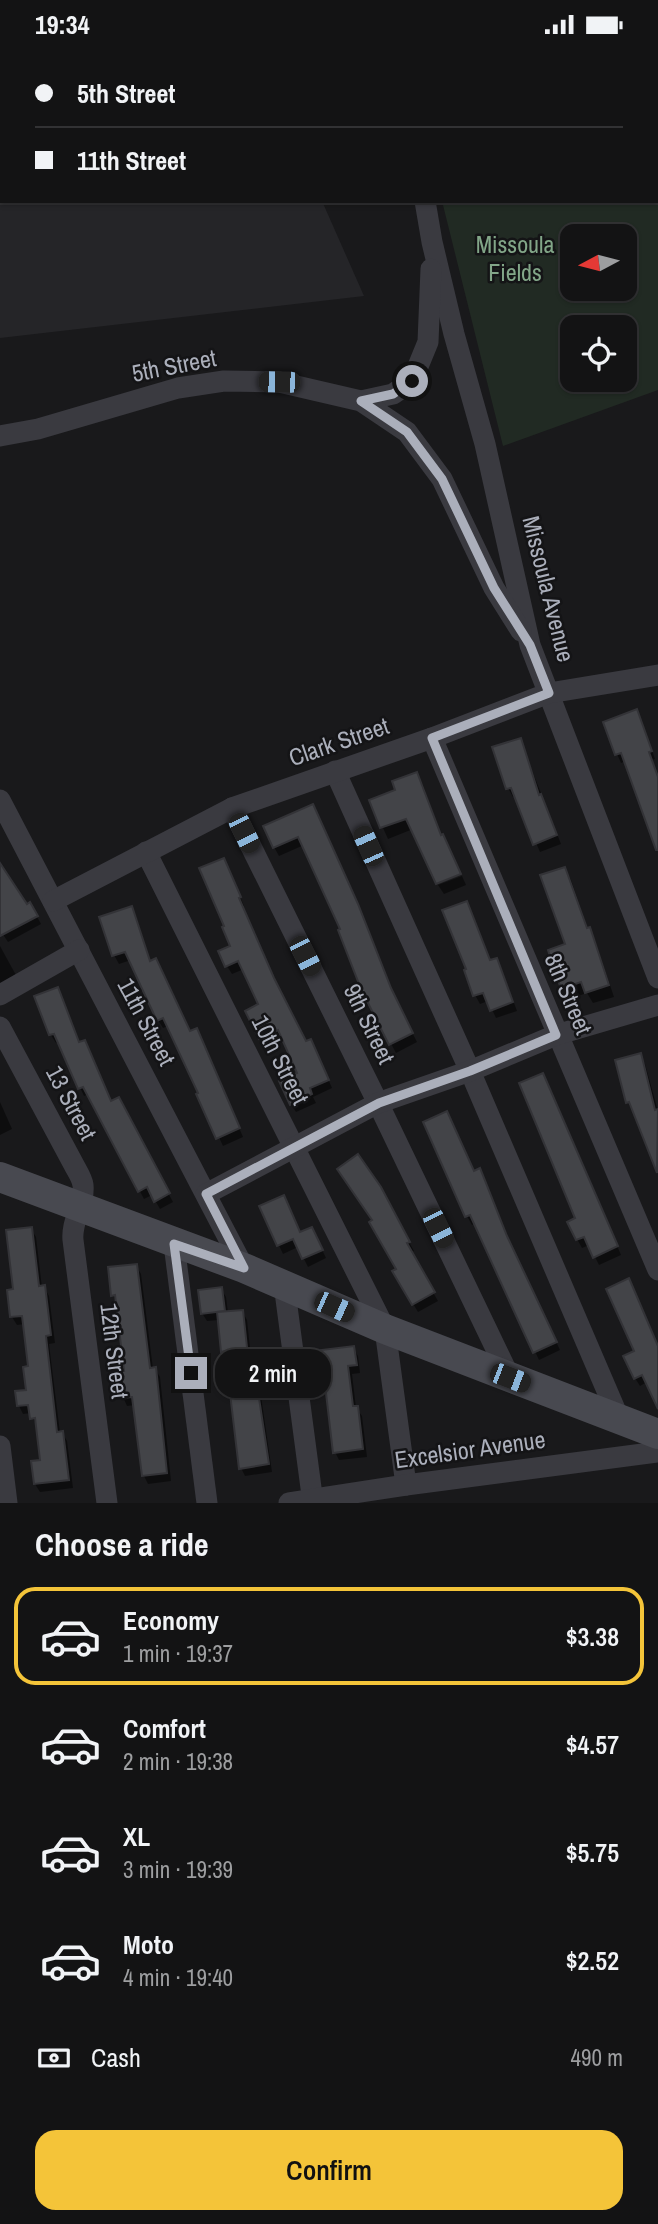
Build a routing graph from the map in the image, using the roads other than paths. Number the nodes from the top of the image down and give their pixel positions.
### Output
1 (425, 203) edge
2 (432, 242) junction
3 (361, 401) junction
4 (0, 436) edge
5 (530, 645) junction
6 (658, 675) edge
7 (549, 693) junction
8 (432, 738) junction
9 (335, 771) junction
10 (0, 800) edge
11 (232, 808) junction
12 (146, 852) junction
13 (53, 901) junction
14 (79, 950) junction
15 (658, 978) edge
16 (0, 995) edge
17 (658, 1005) edge
18 (0, 1027) edge
19 (556, 1035) junction
20 (470, 1071) junction
21 (379, 1103) junction
22 (294, 1148) junction
23 (0, 1177) edge
24 (206, 1194) junction
25 (79, 1207) junction
26 (174, 1244) junction
27 (244, 1268) junction
28 (658, 1270) edge
29 (284, 1284) junction
30 (385, 1329) junction
31 (510, 1378) junction
32 (620, 1421) junction
33 (658, 1434) edge
34 (0, 1446) edge
35 (658, 1452) edge
36 (406, 1485) junction
37 (313, 1501) edge
38 (7, 1503) edge
39 (107, 1503) edge
40 (207, 1503) edge
41 (289, 1503) edge

1 - 2 street, Missoula Avenue
2 - 3 street, 5th Street
2 - 5 street, Missoula Avenue
3 - 4 street, 5th Street
3 - 5 street, 5th Street
5 - 7 street, Missoula Avenue
6 - 7 street, Clark Street
7 - 8 street, Clark Street
7 - 15 street, Missoula Avenue
8 - 9 street, Clark Street
8 - 19 street, 8th Street
9 - 11 street, Clark Street
9 - 20 street
10 - 13 street, 11th Street
11 - 12 street, Clark Street
11 - 21 street, 9th Street
12 - 13 street, Clark Street
12 - 22 street, 10th Street
13 - 14 street, 11th Street
14 - 16 street
14 - 24 street, 11th Street
17 - 19 street
18 - 25 street, 13 Street
19 - 20 street
19 - 28 street, 8th Street
20 - 21 street
20 - 32 street
21 - 22 street
21 - 31 street, 9th Street
22 - 24 street
22 - 30 street, 10th Street
23 - 25 street
24 - 27 street, 11th Street
25 - 26 street
25 - 39 street, 12th Street
26 - 27 street
26 - 40 street
27 - 29 street
29 - 30 street
29 - 37 street
30 - 31 street
30 - 36 street, 10th Street
31 - 32 street
32 - 33 street
34 - 38 street
35 - 36 street, Excelsior Avenue
36 - 37 street, Excelsior Avenue
37 - 41 street, Excelsior Avenue

